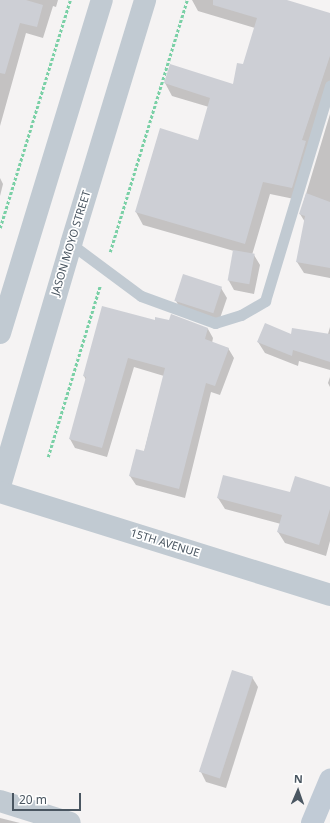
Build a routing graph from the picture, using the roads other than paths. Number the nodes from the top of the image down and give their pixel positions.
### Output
1 (102, 0) edge
2 (145, 0) edge
3 (330, 86) edge
4 (71, 244) junction
5 (0, 333) edge
6 (0, 486) edge
7 (0, 492) edge
8 (330, 595) edge
9 (330, 780) edge
10 (0, 801) edge
11 (70, 823) edge
12 (312, 823) edge

1 - 5 street
2 - 4 street, JASON MOYO STREET
3 - 4 lane
4 - 6 street, JASON MOYO STREET
7 - 8 street, 15TH AVENUE
9 - 12 street
10 - 11 street

